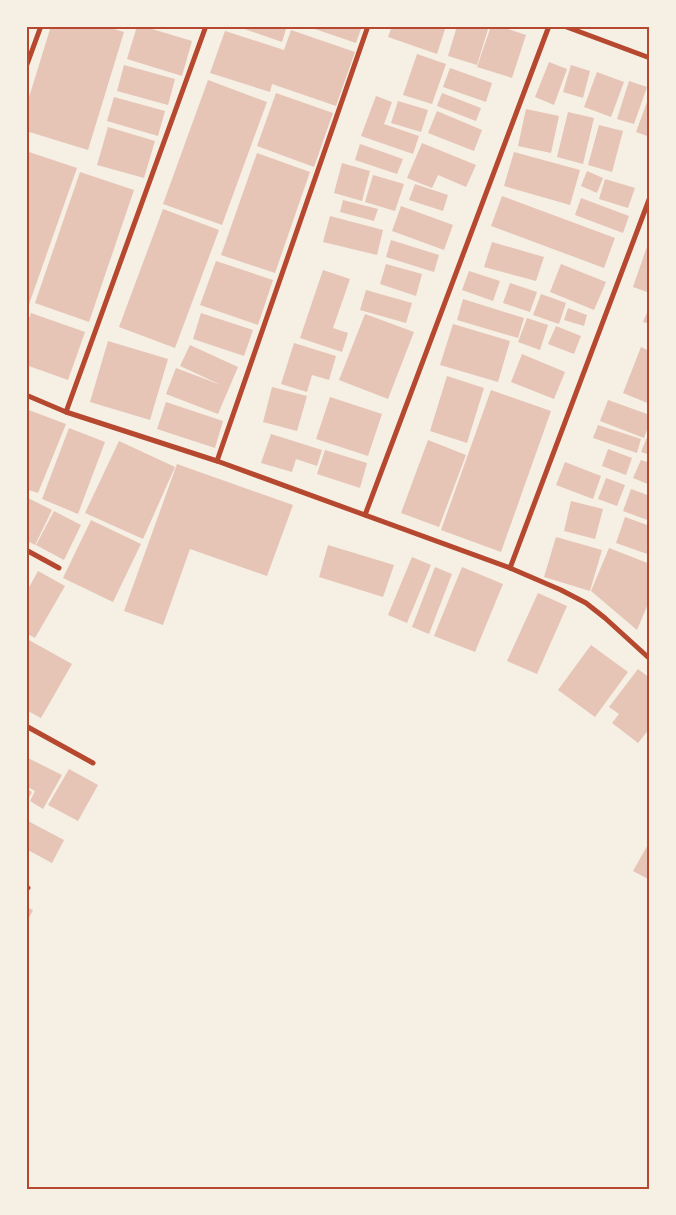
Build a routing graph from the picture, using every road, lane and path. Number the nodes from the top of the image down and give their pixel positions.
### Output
1 (41, 26) edge
2 (206, 26) edge
3 (368, 26) edge
4 (549, 26) edge
5 (564, 26) edge
6 (650, 58) edge
7 (26, 67) edge
8 (650, 197) edge
9 (26, 395) edge
10 (66, 412) junction
11 (217, 461) junction
12 (365, 515) junction
13 (26, 550) edge
14 (59, 568) dead end
15 (510, 568) junction
16 (650, 651) edge
17 (649, 658) edge
18 (26, 726) edge
19 (93, 763) dead end

1 - 7 street
2 - 10 street
3 - 11 street
4 - 12 street
5 - 6 street
8 - 15 street
9 - 10 street
10 - 11 street
11 - 12 street
12 - 15 street
13 - 14 street
15 - 17 street
16 - 17 street
18 - 19 street

